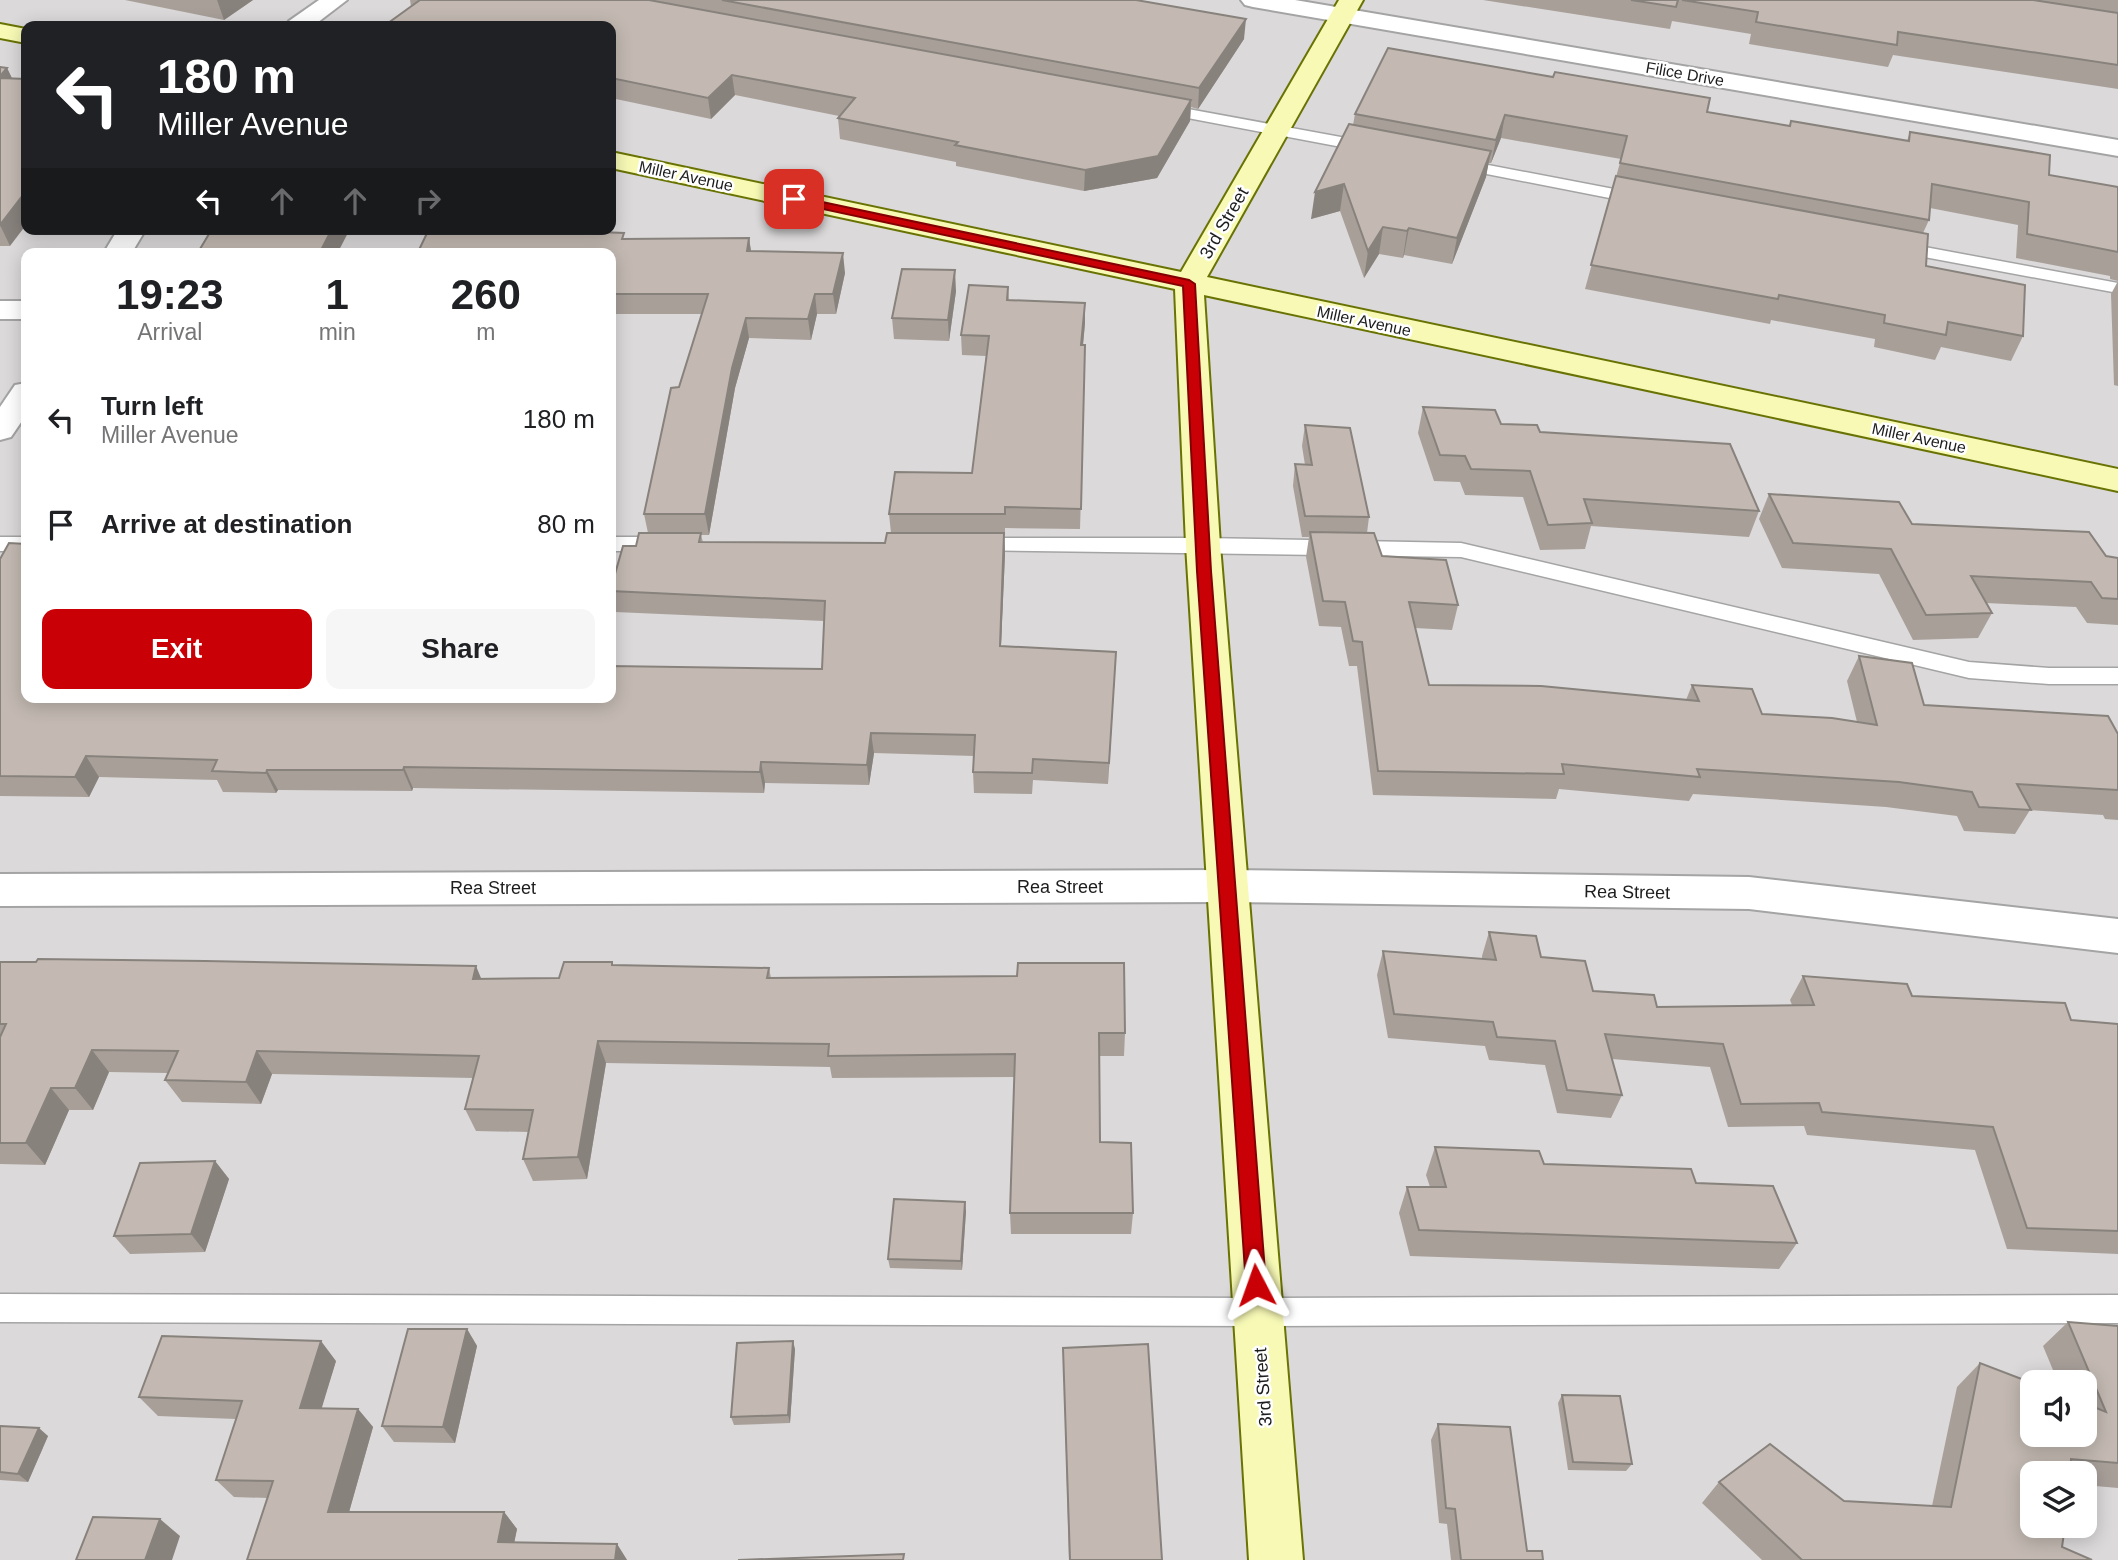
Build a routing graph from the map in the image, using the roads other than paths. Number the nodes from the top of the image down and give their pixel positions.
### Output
1 (335, 0) edge
2 (1252, 0) edge
3 (1347, 8) edge
4 (305, 21) edge
5 (0, 31) edge
6 (21, 35) edge
7 (1141, 105) edge
8 (1277, 130) junction
9 (2118, 148) edge
10 (1386, 151) edge
11 (616, 161) edge
12 (1440, 161) edge
13 (1657, 202) edge
14 (1888, 245) edge
15 (1189, 284) junction
16 (2118, 288) edge
17 (0, 310) edge
18 (21, 310) edge
19 (21, 399) edge
20 (0, 430) edge
21 (2118, 480) edge
22 (0, 544) edge
23 (21, 544) edge
24 (616, 544) edge
25 (680, 544) edge
26 (955, 545) edge
27 (1203, 545) junction
28 (2118, 676) edge
29 (1227, 886) junction
30 (0, 890) edge
31 (2118, 936) edge
32 (0, 1308) edge
33 (2118, 1309) edge
34 (1258, 1312) junction
35 (1276, 1560) edge

1 - 4 street
2 - 3 street, Filice Drive
3 - 8 street, 3rd Street
3 - 9 street, Filice Drive
5 - 6 street
7 - 8 lane
8 - 10 lane
8 - 15 street, 3rd Street
11 - 15 street, Miller Avenue
12 - 13 lane
14 - 16 lane
15 - 21 street, Miller Avenue
15 - 27 street, 3rd Street
17 - 18 street
19 - 20 street
22 - 23 lane
24 - 25 lane
26 - 27 lane
27 - 28 lane
27 - 29 street, 3rd Street
29 - 30 street, Rea Street
29 - 31 street, Rea Street
29 - 34 street, 3rd Street
32 - 34 lane
33 - 34 lane
34 - 35 street, 3rd Street

